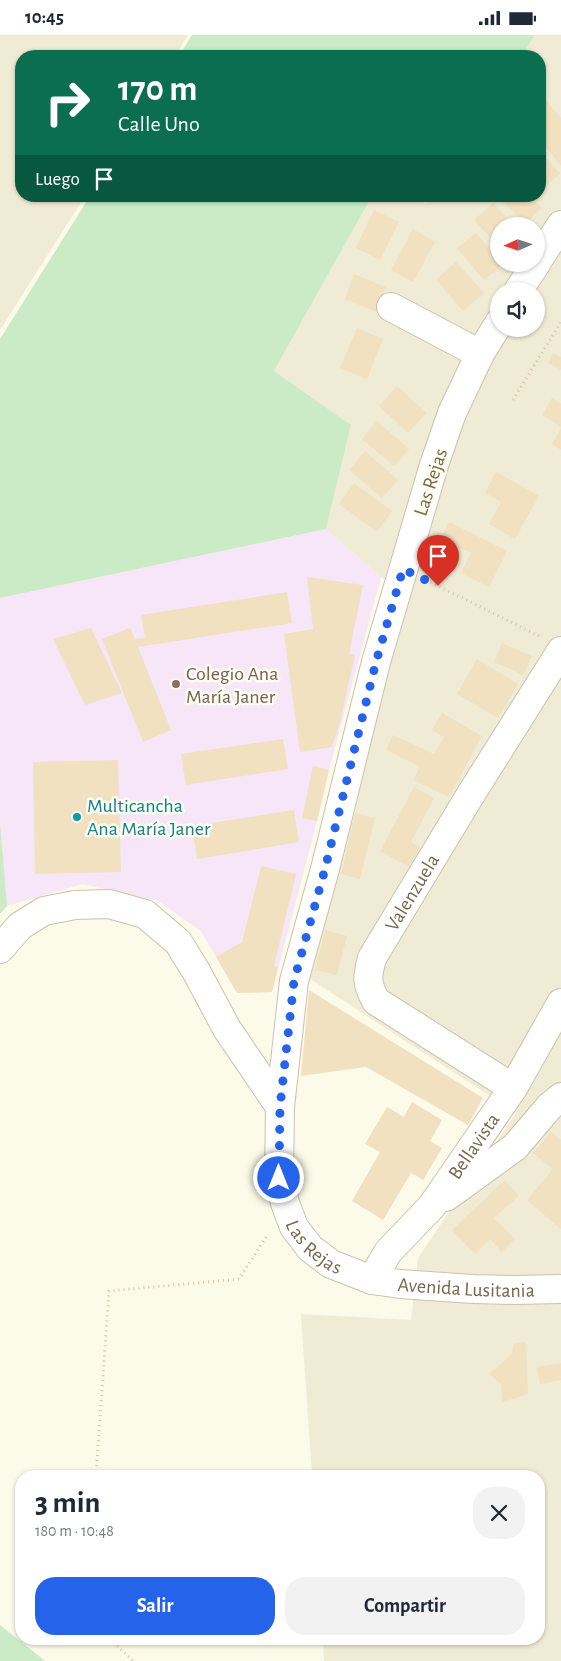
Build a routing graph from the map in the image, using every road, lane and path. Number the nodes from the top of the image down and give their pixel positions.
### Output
1 (561, 225) edge
2 (545, 249) edge
3 (391, 307) dead end
4 (561, 322) edge
5 (490, 337) edge
6 (480, 354) junction
7 (513, 401) dead end
8 (403, 569) junction
9 (552, 645) edge
10 (0, 949) edge
11 (561, 1003) edge
12 (513, 1088) junction
13 (561, 1097) edge
14 (280, 1107) junction
15 (432, 1206) junction
16 (270, 1231) dead end
17 (372, 1280) junction
18 (561, 1289) edge
19 (96, 1470) edge
20 (116, 1645) edge
21 (133, 1661) edge

1 - 2 street
3 - 6 street
4 - 7 path
5 - 6 street, Las Rejas
6 - 8 street, Las Rejas
8 - 9 path
8 - 14 street, Las Rejas
9 - 12 street, Valenzuela
10 - 14 street
11 - 12 street, Bellavista
12 - 15 street, Bellavista
13 - 15 street
14 - 17 street, Las Rejas
15 - 17 street, Bellavista
16 - 19 path
17 - 18 street, Avenida Lusitania
20 - 21 path

